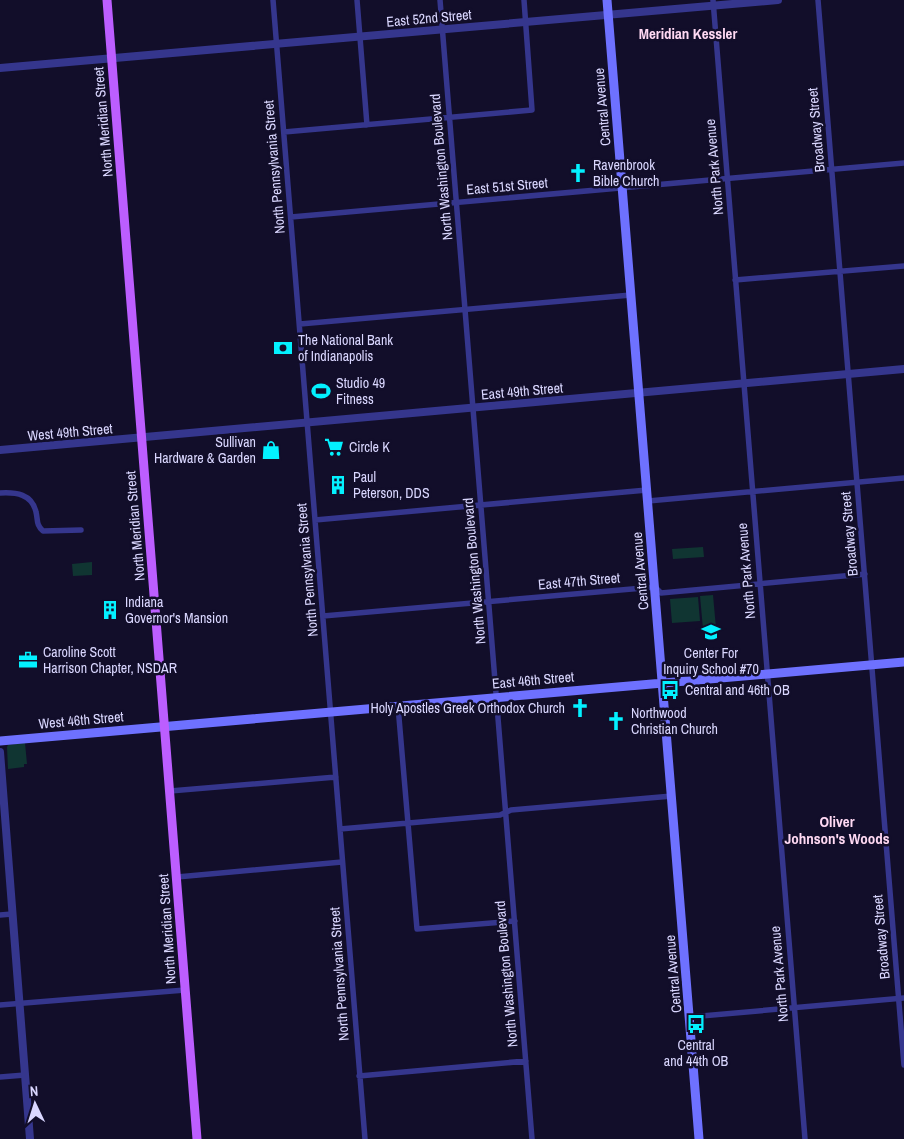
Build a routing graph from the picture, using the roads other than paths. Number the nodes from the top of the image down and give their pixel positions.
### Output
1 (107, 0) edge
2 (273, 0) edge
3 (357, 0) edge
4 (440, 0) edge
5 (524, 0) edge
6 (607, 0) edge
7 (778, 0) edge
8 (818, 0) edge
9 (713, 3) edge
10 (608, 14) junction
11 (525, 22) junction
12 (442, 29) junction
13 (360, 36) junction
14 (277, 44) junction
15 (112, 58) junction
16 (0, 68) edge
17 (450, 117) junction
18 (367, 125) junction
19 (284, 132) junction
20 (904, 163) edge
21 (832, 169) junction
22 (727, 178) junction
23 (623, 187) junction
24 (456, 203) junction
25 (291, 218) junction
26 (904, 266) edge
27 (841, 271) junction
28 (735, 280) junction
29 (631, 296) junction
30 (465, 310) junction
31 (300, 324) junction
32 (904, 369) edge
33 (849, 374) junction
34 (744, 383) junction
35 (639, 394) junction
36 (473, 408) junction
37 (308, 423) junction
38 (142, 438) junction
39 (0, 450) edge
40 (904, 478) edge
41 (858, 483) junction
42 (647, 490) junction
43 (752, 492) junction
44 (0, 493) edge
45 (648, 501) junction
46 (481, 505) junction
47 (315, 520) junction
48 (81, 530) dead end
49 (865, 574) junction
50 (760, 584) junction
51 (655, 587) junction
52 (489, 601) junction
53 (323, 616) junction
54 (904, 662) edge
55 (872, 665) junction
56 (767, 674) junction
57 (662, 683) junction
58 (497, 697) junction
59 (398, 706) junction
60 (331, 712) junction
61 (165, 726) junction
62 (0, 740) edge
63 (0, 752) edge
64 (336, 777) junction
65 (170, 791) junction
66 (672, 796) junction
67 (505, 813) junction
68 (408, 823) junction
69 (340, 828) junction
70 (3, 833) edge
71 (342, 862) junction
72 (177, 877) junction
73 (12, 914) junction
74 (0, 916) edge
75 (515, 921) junction
76 (185, 990) junction
77 (901, 999) edge
78 (19, 1004) junction
79 (0, 1005) edge
80 (794, 1008) junction
81 (690, 1017) junction
82 (526, 1061) junction
83 (904, 1066) edge
84 (25, 1075) junction
85 (359, 1076) junction
86 (0, 1077) edge
87 (30, 1139) edge
88 (197, 1139) edge
89 (364, 1139) edge
90 (532, 1139) edge
91 (699, 1139) edge
92 (805, 1139) edge

1 - 15 main road, North Meridian Street
2 - 14 street, North Pennsylvania Street
3 - 13 street
4 - 12 street, North Washington Boulevard
5 - 11 street
6 - 10 main road, Central Avenue
7 - 9 street, East 52nd Street
8 - 21 street, Broadway Street
9 - 10 street, East 52nd Street
9 - 22 street, North Park Avenue
10 - 11 street, East 52nd Street
10 - 23 main road, Central Avenue
11 - 12 street, East 52nd Street
11 - 17 street
12 - 13 street, East 52nd Street
12 - 17 street, North Washington Boulevard
13 - 14 street, East 52nd Street
13 - 18 street
14 - 15 street, East 52nd Street
14 - 19 street, North Pennsylvania Street
15 - 16 street, East 52nd Street
15 - 38 main road, North Meridian Street
17 - 18 street
17 - 24 street, North Washington Boulevard
18 - 19 street
19 - 25 street, North Pennsylvania Street
20 - 21 street, East 51st Street
21 - 22 street, East 51st Street
21 - 27 street, Broadway Street
22 - 23 street, East 51st Street
22 - 28 street, North Park Avenue
23 - 24 street, East 51st Street
23 - 29 main road, Central Avenue
24 - 25 street, East 51st Street
24 - 30 street, North Washington Boulevard
25 - 31 street, North Pennsylvania Street
26 - 27 street
27 - 28 street
27 - 33 street, Broadway Street
28 - 34 street, North Park Avenue
29 - 30 street
29 - 35 main road, Central Avenue
30 - 31 street
30 - 36 street, North Washington Boulevard
31 - 37 street, North Pennsylvania Street
32 - 33 street, East 49th Street
33 - 34 street, East 49th Street
33 - 41 street, Broadway Street
34 - 35 street, East 49th Street
34 - 43 street, North Park Avenue
35 - 36 street, East 49th Street
35 - 42 main road, Central Avenue
36 - 37 street, East 49th Street
36 - 46 street, North Washington Boulevard
37 - 38 street, East 49th Street
37 - 47 street, North Pennsylvania Street
38 - 39 street, West 49th Street
38 - 61 main road, North Meridian Street
40 - 41 street
41 - 43 street
41 - 49 street, Broadway Street
42 - 45 main road, Central Avenue
42 - 46 street
43 - 45 street
43 - 50 street, North Park Avenue
44 - 48 street
45 - 51 main road, Central Avenue
46 - 47 street
46 - 52 street, North Washington Boulevard
47 - 53 street, North Pennsylvania Street
49 - 50 street, East 47th Street
49 - 55 street, Broadway Street
50 - 51 street, East 47th Street
50 - 56 street, North Park Avenue
51 - 52 street, East 47th Street
51 - 57 main road, Central Avenue
52 - 53 street, East 47th Street
52 - 58 street, North Washington Boulevard
53 - 60 street, North Pennsylvania Street
54 - 55 main road, East 46th Street
55 - 56 main road, East 46th Street
55 - 77 street, Broadway Street
56 - 57 main road, East 46th Street
56 - 80 street, North Park Avenue
57 - 58 main road, East 46th Street
57 - 66 main road, Central Avenue
58 - 59 main road, East 46th Street
58 - 67 street, North Washington Boulevard
59 - 60 main road, East 46th Street
59 - 68 street
60 - 61 main road, East 46th Street
60 - 64 street, North Pennsylvania Street
61 - 62 main road, West 46th Street
61 - 65 main road, North Meridian Street
63 - 70 street
64 - 65 street
64 - 69 street, North Pennsylvania Street
65 - 72 main road, North Meridian Street
66 - 67 street
66 - 81 main road, Central Avenue
67 - 68 street
67 - 75 street, North Washington Boulevard
68 - 69 street
68 - 75 street
69 - 71 street, North Pennsylvania Street
70 - 73 street
71 - 72 street
71 - 85 street, North Pennsylvania Street
72 - 76 main road, North Meridian Street
73 - 74 street
73 - 78 street
75 - 82 street, North Washington Boulevard
76 - 78 street
76 - 88 main road, North Meridian Street
77 - 80 street
77 - 83 street, Broadway Street
78 - 79 street
78 - 84 street
80 - 81 street
80 - 92 street, North Park Avenue
81 - 91 main road, Central Avenue
82 - 85 street
82 - 90 street, North Washington Boulevard
84 - 86 street
84 - 87 street
85 - 89 street, North Pennsylvania Street

